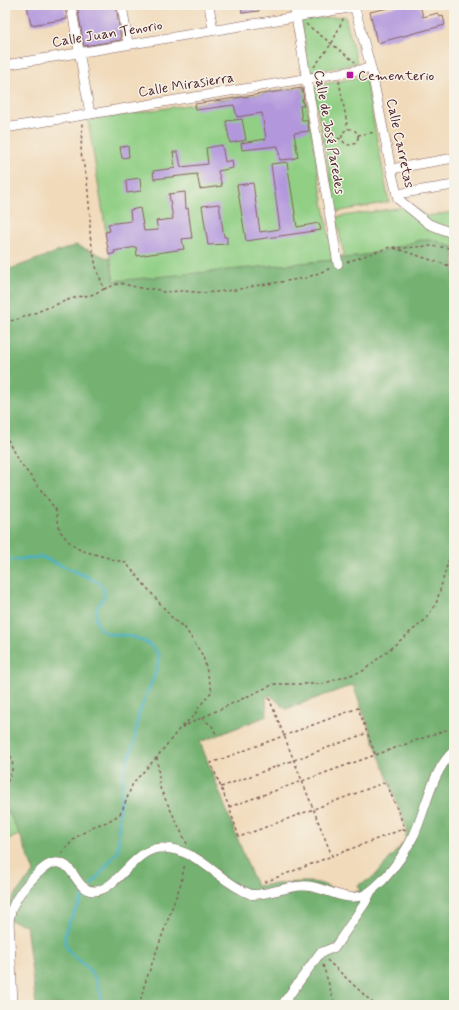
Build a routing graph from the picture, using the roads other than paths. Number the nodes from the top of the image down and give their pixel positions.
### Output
1 (72, 5) edge
2 (122, 5) edge
3 (208, 5) edge
4 (294, 5) edge
5 (355, 6) edge
6 (296, 17) junction
7 (213, 30) junction
8 (128, 44) junction
9 (79, 52) junction
10 (5, 65) edge
11 (371, 68) junction
12 (307, 78) junction
13 (86, 114) junction
14 (5, 128) edge
15 (454, 158) edge
16 (391, 169) junction
17 (454, 185) edge
18 (397, 194) junction
19 (454, 234) edge
20 (338, 264) road end
21 (454, 751) edge
22 (371, 891) junction
23 (13, 1005) edge
24 (282, 1005) edge

1 - 9 street
2 - 8 street
3 - 7 street
4 - 6 street, Calle de José Paredes
5 - 6 street, Calle Juan Tenorio
5 - 11 street, Calle Carretas
6 - 7 street, Calle Juan Tenorio
6 - 12 street, Calle de José Paredes
7 - 8 street, Calle Juan Tenorio
8 - 9 street, Calle Juan Tenorio
9 - 10 street, Calle Juan Tenorio
9 - 13 street
11 - 12 street, Calle Mirasierra
11 - 16 street, Calle Carretas
12 - 13 street, Calle Mirasierra
12 - 20 street, Calle de José Paredes
13 - 14 street, Calle Mirasierra
15 - 16 street
16 - 18 street, Calle Carretas
17 - 18 street
18 - 19 street, Calle Carretas
21 - 22 street
22 - 23 street
22 - 24 street

